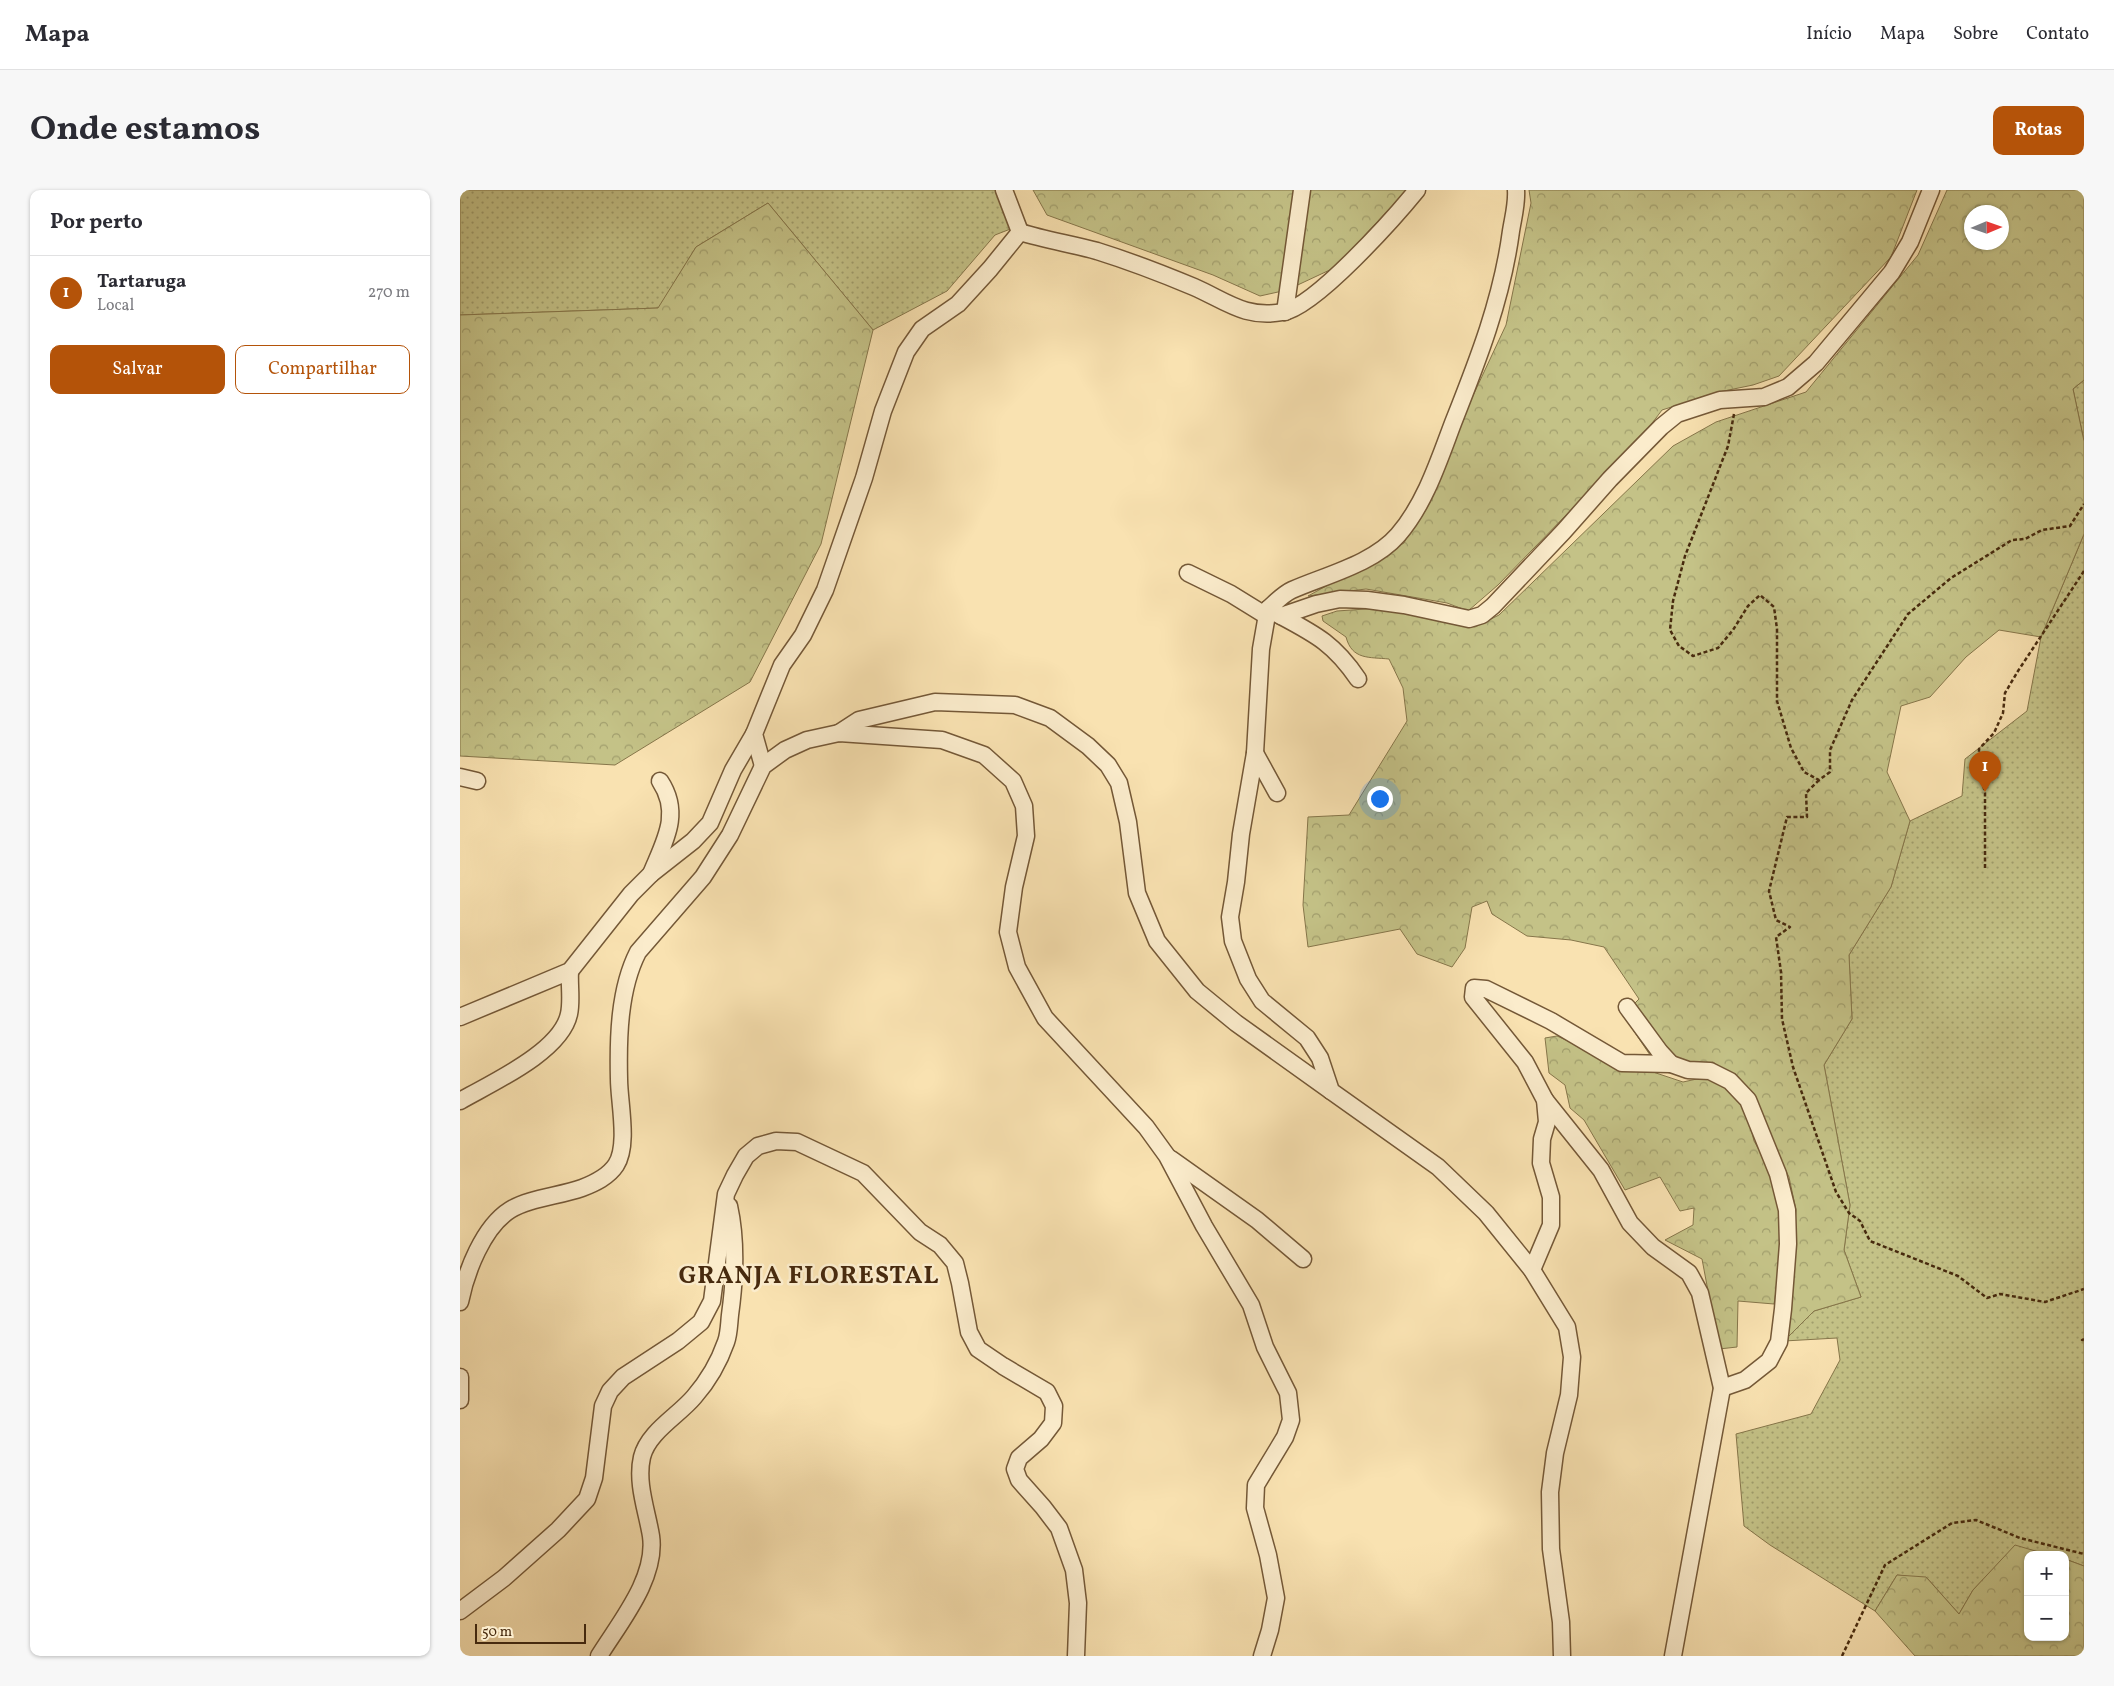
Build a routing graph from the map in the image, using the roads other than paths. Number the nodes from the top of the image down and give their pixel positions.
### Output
1 (1004, 190) edge
2 (1302, 190) edge
3 (1417, 190) edge
4 (1516, 190) edge
5 (1931, 190) edge
6 (1020, 232) junction
7 (1285, 312) junction
8 (1188, 573) dead end
9 (1271, 613) junction
10 (1358, 680) dead end
11 (839, 732) junction
12 (754, 734) junction
13 (1255, 753) junction
14 (763, 766) junction
15 (460, 778) edge
16 (477, 781) dead end
17 (660, 781) dead end
18 (1277, 793) dead end
19 (651, 874) junction
20 (570, 971) junction
21 (1627, 1007) dead end
22 (460, 1017) edge
23 (1671, 1064) junction
24 (1331, 1091) junction
25 (1545, 1100) junction
26 (460, 1101) edge
27 (1167, 1156) junction
28 (726, 1194) junction
29 (1303, 1259) dead end
30 (1532, 1270) junction
31 (460, 1302) edge
32 (460, 1377) edge
33 (1722, 1388) junction
34 (460, 1400) edge
35 (460, 1611) edge
36 (600, 1656) edge
37 (1076, 1656) edge
38 (1262, 1656) edge
39 (1562, 1656) edge
40 (1673, 1656) edge

1 - 6 street
2 - 7 street
3 - 7 street
4 - 9 street
5 - 9 street
6 - 7 street
6 - 12 street
8 - 9 street
9 - 10 street
9 - 13 street
11 - 14 street
11 - 24 street
11 - 27 street
12 - 14 street
12 - 19 street
13 - 18 street
13 - 24 street
14 - 31 street
15 - 16 street
17 - 19 street
19 - 20 street
20 - 22 street
20 - 26 street
21 - 23 street
23 - 25 street
23 - 33 street
24 - 30 street
25 - 30 street
25 - 33 street
27 - 29 street
27 - 38 street
28 - 35 street
28 - 36 street
28 - 37 street
30 - 39 street
32 - 34 street
33 - 40 street

